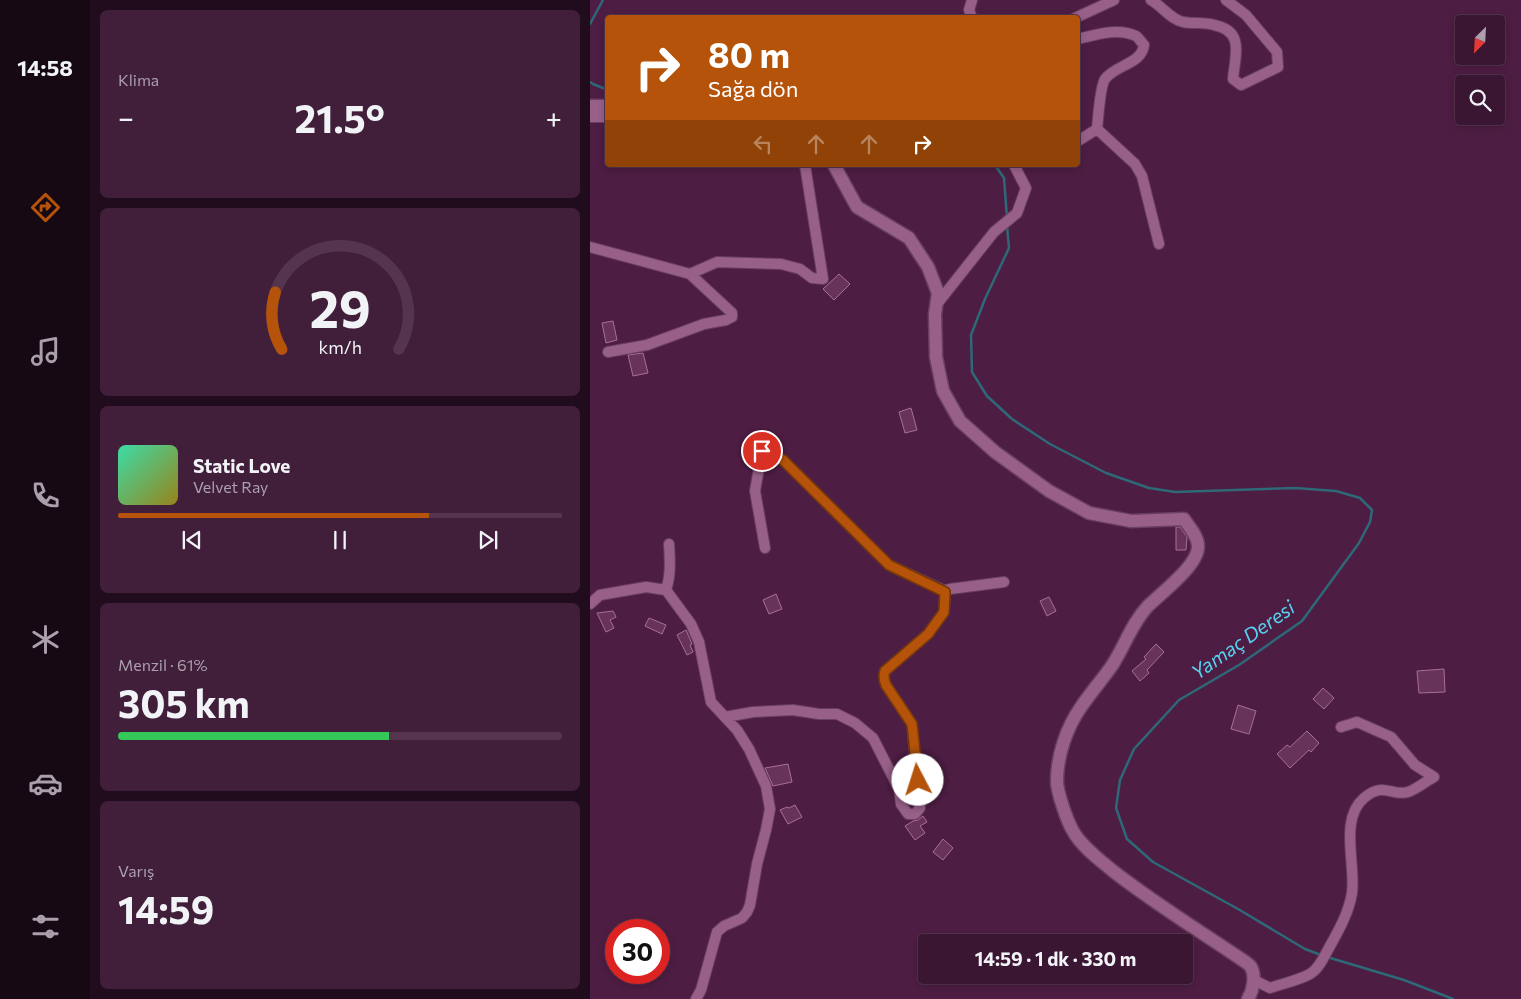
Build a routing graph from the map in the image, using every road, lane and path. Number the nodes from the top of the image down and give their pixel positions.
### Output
1 (972, 0) edge
2 (1114, 0) edge
3 (1151, 0) edge
4 (1226, 0) edge
5 (971, 15) edge
6 (1080, 16) edge
7 (1080, 39) edge
8 (590, 106) edge
9 (605, 106) edge
10 (590, 117) edge
11 (605, 117) edge
12 (1096, 129) junction
13 (1080, 140) edge
14 (804, 167) edge
15 (835, 167) edge
16 (1015, 167) edge
17 (1159, 244) dead end
18 (590, 247) edge
19 (690, 274) junction
20 (936, 305) junction
21 (608, 352) dead end
22 (668, 544) dead end
23 (765, 548) dead end
24 (1004, 582) dead end
25 (666, 590) junction
26 (945, 592) junction
27 (590, 604) edge
28 (725, 717) junction
29 (1341, 727) dead end
30 (1254, 980) junction
31 (696, 999) edge
32 (1248, 999) edge

1 - 5 street
2 - 6 street
3 - 4 street
7 - 12 street
8 - 9 street
10 - 11 street
12 - 13 street
12 - 17 street
14 - 19 street
15 - 20 street
16 - 20 street
18 - 19 street
19 - 21 street
20 - 30 street
22 - 25 street
23 - 26 street
24 - 26 street
25 - 27 street
25 - 28 street
26 - 28 street
28 - 31 street
29 - 30 street
30 - 32 street

